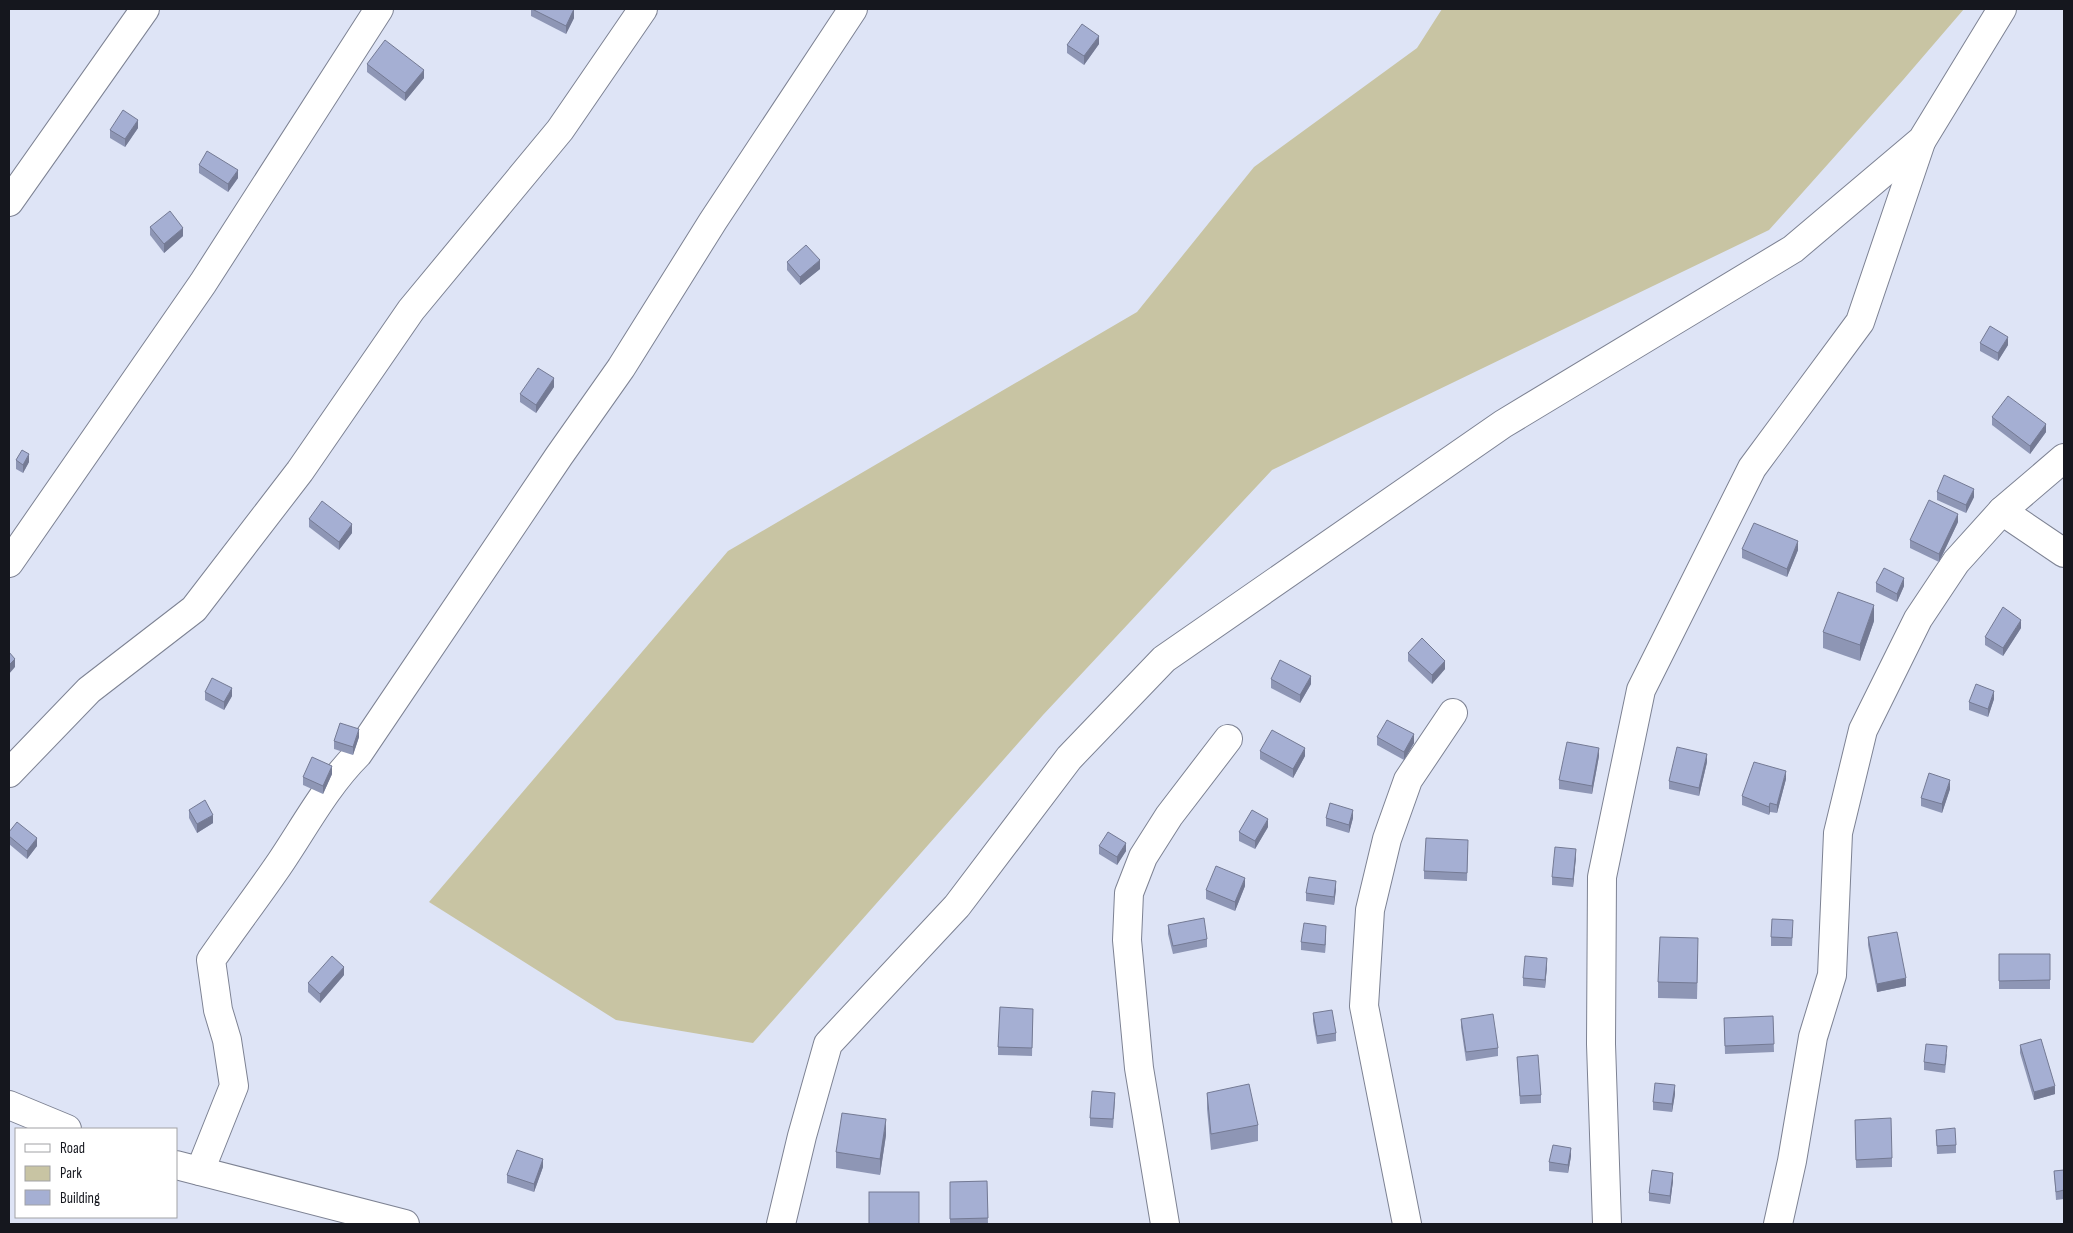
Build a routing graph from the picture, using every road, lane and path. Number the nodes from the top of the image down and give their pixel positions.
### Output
1 (145, 9) edge
2 (379, 9) edge
3 (643, 9) edge
4 (853, 9) edge
5 (2002, 9) edge
6 (1922, 140) junction
7 (9, 202) edge
8 (2064, 458) edge
9 (2002, 511) junction
10 (2064, 553) edge
11 (9, 562) edge
12 (1453, 712) dead end
13 (1228, 739) dead end
14 (9, 773) edge
15 (9, 1106) edge
16 (64, 1128) edge
17 (188, 1168) edge
18 (405, 1224) edge
19 (781, 1224) edge
20 (1166, 1224) edge
21 (1407, 1224) edge
22 (1607, 1224) edge
23 (1778, 1224) edge

1 - 7 street
2 - 11 street
3 - 14 street
4 - 17 street
5 - 6 street
6 - 19 street
6 - 22 street
8 - 9 street
9 - 10 street
9 - 23 street
12 - 21 street
13 - 20 street
15 - 16 street
17 - 18 street

